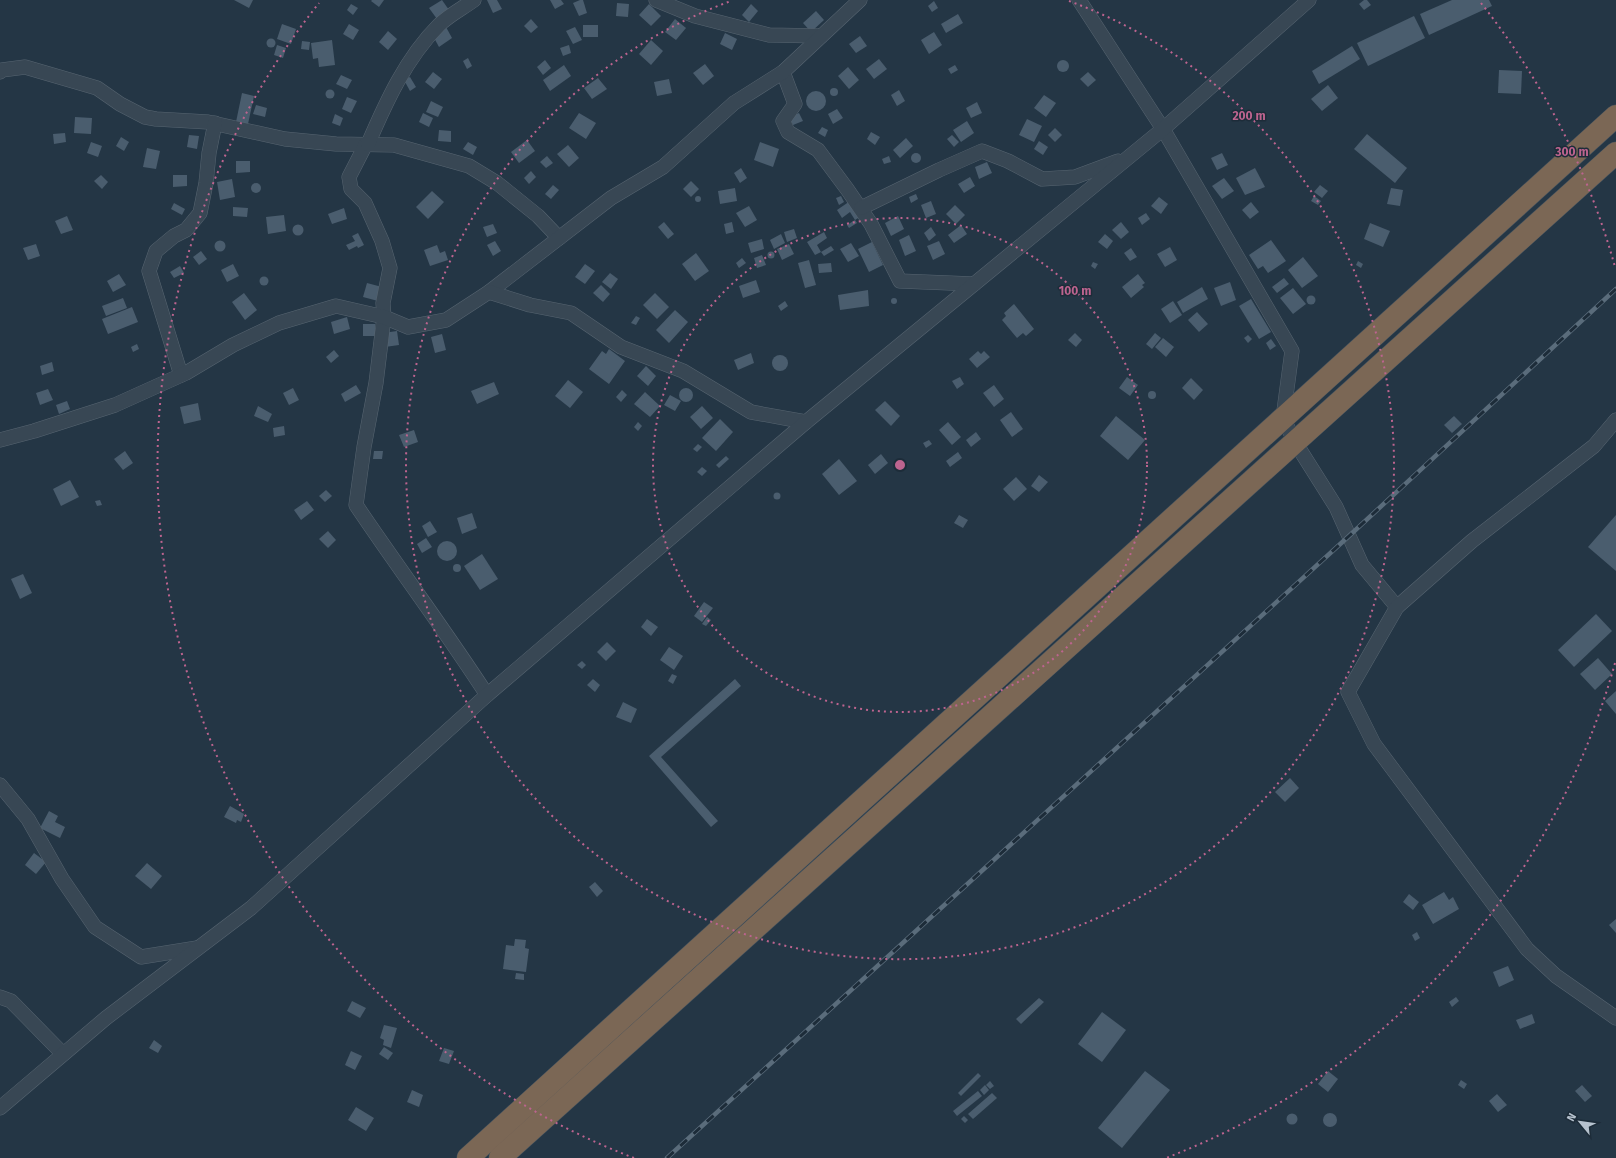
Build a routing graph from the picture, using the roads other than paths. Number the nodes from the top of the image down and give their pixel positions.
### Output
1 (474, 0) edge
2 (656, 0) edge
3 (860, 0) edge
4 (1079, 0) edge
5 (1309, 0) edge
6 (822, 36) junction
7 (0, 61) edge
8 (17, 68) junction
9 (0, 72) edge
10 (783, 72) junction
11 (1616, 116) edge
12 (215, 124) junction
13 (1163, 129) junction
14 (367, 144) junction
15 (1616, 153) edge
16 (1129, 157) junction
17 (861, 208) junction
18 (559, 238) junction
19 (974, 284) junction
20 (489, 292) junction
21 (384, 318) junction
22 (182, 375) junction
23 (1282, 418) junction
24 (1616, 420) edge
25 (806, 422) junction
26 (0, 440) edge
27 (1295, 442) junction
28 (1397, 608) junction
29 (487, 695) junction
30 (0, 786) edge
31 (199, 948) junction
32 (0, 997) edge
33 (1616, 1018) edge
34 (63, 1054) junction
35 (0, 1108) edge
36 (468, 1158) edge
37 (500, 1158) edge

1 - 14 street
2 - 6 street
3 - 6 street
4 - 13 street
5 - 13 street
6 - 10 street
7 - 8 street
8 - 9 street
8 - 12 street
10 - 17 street
10 - 18 street
11 - 23 highway
12 - 14 street
12 - 22 street
13 - 16 street
13 - 23 street
14 - 18 street
14 - 21 street
15 - 27 highway
16 - 17 street
16 - 19 street
17 - 19 street
18 - 20 street
19 - 25 street
20 - 21 street
20 - 25 street
21 - 22 street
21 - 29 street
22 - 26 street
23 - 27 street
23 - 36 highway
24 - 28 street
25 - 29 street
27 - 28 street
27 - 37 highway
28 - 33 street
29 - 31 street
30 - 31 street
31 - 34 street
32 - 34 street
34 - 35 street

